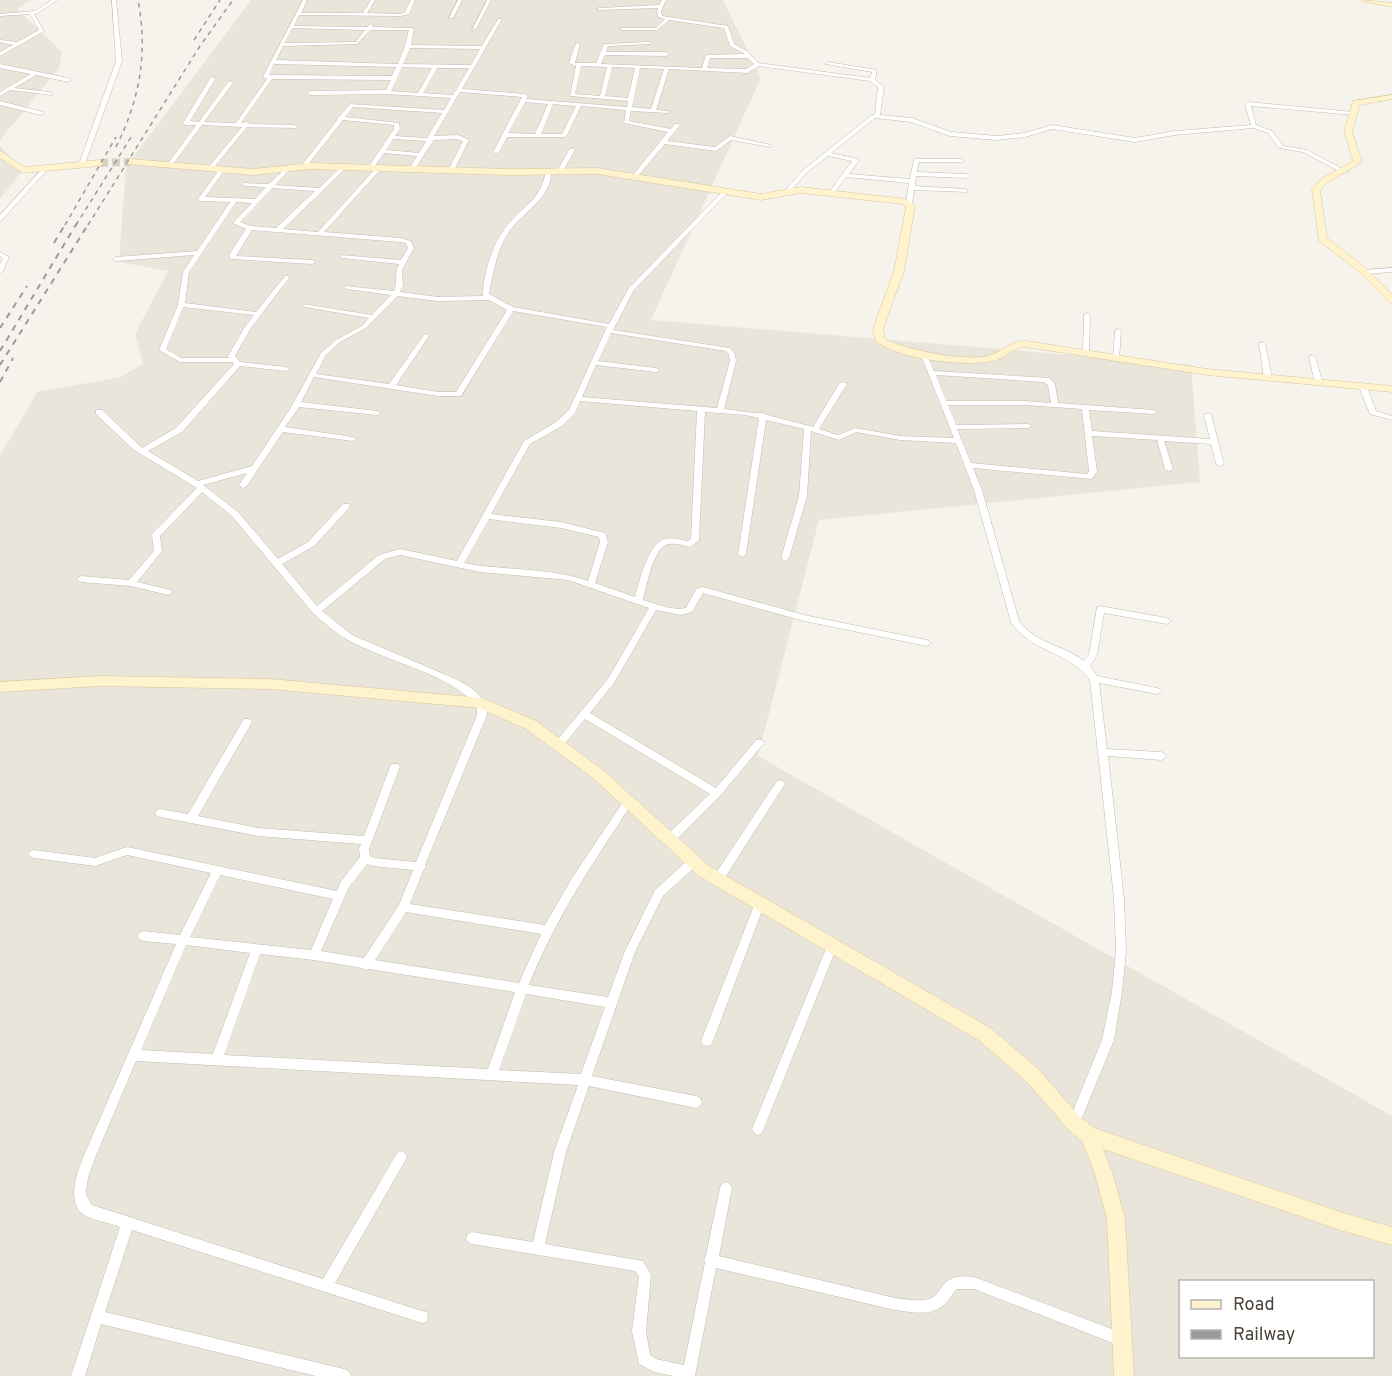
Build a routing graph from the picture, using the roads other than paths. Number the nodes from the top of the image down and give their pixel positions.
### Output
1 (54, 0) edge
2 (114, 0) edge
3 (305, 0) edge
4 (373, 0) edge
5 (413, 0) edge
6 (460, 0) edge
7 (489, 0) edge
8 (664, 0) edge
9 (1366, 0) edge
10 (1392, 5) edge
11 (662, 6) junction
12 (598, 9) dead end
13 (31, 12) junction
14 (297, 14) junction
15 (0, 15) edge
16 (8, 15) junction
17 (364, 15) junction
18 (377, 15) junction
19 (451, 17) dead end
20 (0, 20) edge
21 (500, 20) dead end
22 (667, 20) junction
23 (290, 27) junction
24 (333, 28) junction
25 (369, 28) junction
26 (474, 29) dead end
27 (622, 29) dead end
28 (0, 41) edge
29 (648, 43) dead end
30 (17, 44) junction
31 (578, 44) dead end
32 (282, 45) junction
33 (323, 45) junction
34 (408, 46) junction
35 (482, 48) junction
36 (602, 53) junction
37 (0, 54) edge
38 (666, 54) dead end
39 (749, 56) junction
40 (274, 62) junction
41 (400, 64) junction
42 (579, 64) junction
43 (757, 64) junction
44 (828, 64) dead end
45 (436, 65) junction
46 (598, 65) junction
47 (610, 65) junction
48 (0, 66) edge
49 (638, 66) junction
50 (473, 67) junction
51 (667, 67) junction
52 (704, 68) junction
53 (748, 71) junction
54 (36, 73) junction
55 (723, 75) dead end
56 (271, 77) junction
57 (213, 78) dead end
58 (394, 78) junction
59 (68, 80) dead end
60 (872, 80) junction
61 (230, 83) dead end
62 (11, 89) junction
63 (459, 90) junction
64 (388, 92) junction
65 (310, 93) dead end
66 (0, 94) edge
67 (50, 94) dead end
68 (420, 94) junction
69 (455, 97) junction
70 (1392, 97) edge
71 (602, 98) junction
72 (525, 100) junction
73 (630, 100) junction
74 (551, 102) junction
75 (0, 103) edge
76 (579, 105) junction
77 (628, 109) junction
78 (653, 111) junction
79 (41, 112) dead end
80 (446, 112) junction
81 (666, 112) dead end
82 (1353, 114) junction
83 (877, 116) junction
84 (339, 118) junction
85 (199, 124) junction
86 (238, 124) junction
87 (247, 124) junction
88 (1254, 126) junction
89 (294, 127) dead end
90 (505, 135) junction
91 (537, 136) junction
92 (391, 137) junction
93 (431, 139) junction
94 (664, 142) junction
95 (770, 146) dead end
96 (572, 150) dead end
97 (381, 151) junction
98 (496, 152) dead end
99 (0, 154) edge
100 (826, 154) junction
101 (422, 155) junction
102 (961, 161) dead end
103 (100, 162) tunnel mouth
104 (130, 162) tunnel mouth
105 (82, 164) junction
106 (169, 166) junction
107 (304, 166) junction
108 (288, 168) junction
109 (343, 168) junction
110 (374, 169) junction
111 (412, 169) junction
112 (44, 170) junction
113 (209, 170) junction
114 (452, 170) junction
115 (221, 171) junction
116 (560, 171) junction
117 (549, 172) junction
118 (1345, 172) junction
119 (845, 175) junction
120 (635, 176) junction
121 (966, 176) dead end
122 (913, 181) junction
123 (245, 184) dead end
124 (271, 185) junction
125 (320, 190) junction
126 (788, 191) junction
127 (965, 191) dead end
128 (832, 192) junction
129 (724, 193) junction
130 (234, 201) junction
131 (255, 201) junction
132 (909, 203) junction
133 (0, 219) edge
134 (250, 228) junction
135 (278, 230) junction
136 (319, 234) junction
137 (198, 253) junction
138 (0, 254) edge
139 (342, 256) dead end
140 (116, 259) dead end
141 (312, 262) dead end
142 (402, 262) junction
143 (1392, 270) edge
144 (0, 271) edge
145 (1364, 272) junction
146 (287, 278) dead end
147 (347, 287) dead end
148 (396, 293) junction
149 (488, 298) junction
150 (1392, 300) edge
151 (181, 305) junction
152 (305, 305) dead end
153 (512, 309) junction
154 (258, 314) junction
155 (1087, 315) dead end
156 (373, 317) junction
157 (609, 329) junction
158 (1118, 331) dead end
159 (426, 336) dead end
160 (1262, 344) dead end
161 (1086, 354) junction
162 (924, 355) junction
163 (1311, 357) dead end
164 (1116, 359) junction
165 (235, 362) junction
166 (594, 363) junction
167 (286, 369) dead end
168 (656, 370) dead end
169 (930, 373) junction
170 (312, 375) junction
171 (1268, 378) junction
172 (1319, 383) junction
173 (843, 384) dead end
174 (391, 387) junction
175 (1363, 387) junction
176 (1392, 389) edge
177 (578, 399) junction
178 (296, 404) junction
179 (943, 404) junction
180 (1055, 406) junction
181 (1085, 407) junction
182 (701, 410) junction
183 (720, 411) junction
184 (99, 412) dead end
185 (1153, 412) dead end
186 (377, 413) dead end
187 (763, 415) junction
188 (1208, 416) dead end
189 (1392, 418) edge
190 (1028, 426) dead end
191 (953, 427) junction
192 (281, 429) junction
193 (811, 429) junction
194 (1089, 434) junction
195 (1160, 438) junction
196 (353, 439) dead end
197 (959, 441) junction
198 (1214, 442) junction
199 (142, 451) junction
200 (1220, 464) dead end
201 (969, 465) junction
202 (255, 468) junction
203 (1169, 469) dead end
204 (243, 485) dead end
205 (199, 486) junction
206 (346, 506) dead end
207 (486, 516) junction
208 (742, 554) dead end
209 (784, 558) dead end
210 (276, 564) junction
211 (459, 565) junction
212 (81, 579) dead end
213 (131, 583) junction
214 (591, 584) junction
215 (168, 592) dead end
216 (638, 602) junction
217 (654, 607) junction
218 (316, 611) junction
219 (1167, 621) dead end
220 (927, 643) dead end
221 (1085, 666) junction
222 (1094, 679) junction
223 (0, 687) edge
224 (1157, 691) dead end
225 (482, 703) junction
226 (584, 714) junction
227 (247, 722) dead end
228 (759, 743) dead end
229 (558, 745) junction
230 (1103, 752) junction
231 (1161, 756) dead end
232 (394, 767) dead end
233 (780, 784) dead end
234 (717, 793) junction
235 (628, 802) junction
236 (160, 813) dead end
237 (191, 819) junction
238 (368, 840) junction
239 (669, 840) junction
240 (34, 854) dead end
241 (366, 858) junction
242 (693, 861) junction
243 (421, 867) junction
244 (218, 871) junction
245 (718, 879) junction
246 (339, 896) junction
247 (760, 903) junction
248 (404, 907) junction
249 (547, 930) junction
250 (143, 936) dead end
251 (182, 942) junction
252 (833, 944) junction
253 (256, 950) junction
254 (314, 955) junction
255 (366, 965) junction
256 (522, 989) junction
257 (612, 1003) junction
258 (707, 1041) dead end
259 (132, 1055) junction
260 (216, 1060) junction
261 (492, 1075) junction
262 (585, 1080) junction
263 (696, 1102) dead end
264 (758, 1129) dead end
265 (1081, 1129) junction
266 (401, 1157) dead end
267 (726, 1188) dead end
268 (128, 1222) junction
269 (1392, 1236) edge
270 (472, 1238) dead end
271 (538, 1248) junction
272 (710, 1260) junction
273 (326, 1286) junction
274 (97, 1317) junction
275 (422, 1317) dead end
276 (1123, 1340) junction
277 (688, 1374) edge
278 (78, 1376) edge
279 (344, 1376) edge
280 (1124, 1376) edge

1 - 13 street
2 - 105 street
3 - 14 street
4 - 17 street
5 - 18 street
6 - 19 street
7 - 26 street
8 - 11 street
9 - 10 street
11 - 12 street
11 - 22 street
13 - 16 street
13 - 30 street
14 - 17 street
14 - 23 street
15 - 16 street
16 - 20 street
17 - 18 street
18 - 25 street
21 - 35 street
22 - 27 street
22 - 39 street
23 - 24 street
23 - 32 street
24 - 25 street
24 - 33 street
25 - 33 street
25 - 34 street
28 - 30 street
29 - 36 street
30 - 37 street
31 - 42 street
32 - 33 street
32 - 40 street
34 - 35 street
34 - 41 street
35 - 50 street
36 - 38 street
36 - 46 street
39 - 43 street
39 - 52 street
40 - 41 street
40 - 56 street
41 - 45 street
41 - 58 street
42 - 46 street
42 - 71 street
43 - 53 street
43 - 60 street
44 - 60 street
45 - 50 street
45 - 68 street
46 - 47 street
47 - 49 street
47 - 71 street
48 - 54 street
49 - 51 street
49 - 73 street
50 - 63 street
51 - 52 street
51 - 78 street
52 - 53 street
53 - 55 street
54 - 59 street
54 - 62 street
56 - 58 street
56 - 86 street
57 - 85 street
58 - 64 street
60 - 83 street
61 - 85 street
62 - 66 street
62 - 67 street
63 - 69 street
63 - 72 street
64 - 65 street
64 - 68 street
68 - 69 street
69 - 80 street
70 - 82 street
71 - 73 street
72 - 74 street
72 - 90 street
73 - 77 street
74 - 76 street
74 - 91 street
75 - 79 street
76 - 77 street
76 - 91 street
77 - 78 street
77 - 94 street
78 - 81 street
80 - 84 street
80 - 93 street
82 - 88 street
82 - 118 street
83 - 88 street
83 - 100 street
84 - 92 street
84 - 107 street
85 - 86 street
85 - 106 street
86 - 87 street
87 - 89 street
87 - 113 street
88 - 118 street
90 - 91 street
90 - 98 street
92 - 93 street
92 - 97 street
93 - 101 street
93 - 114 street
94 - 95 street
94 - 120 street
96 - 116 street
97 - 101 street
97 - 110 street
99 - 112 street
100 - 119 street
100 - 126 street
101 - 111 street
102 - 122 street
103 - 105 street
104 - 106 street
105 - 112 street
106 - 113 street
107 - 108 street
107 - 109 street
108 - 115 street
108 - 124 street
109 - 110 street
109 - 125 street
110 - 111 street
110 - 136 street
111 - 114 street
112 - 133 street
113 - 115 street
114 - 117 street
115 - 130 street
116 - 117 street
116 - 120 street
117 - 149 street
118 - 145 street
119 - 122 street
119 - 128 street
120 - 129 street
121 - 122 street
122 - 127 street
122 - 132 street
123 - 124 street
124 - 125 street
124 - 131 street
125 - 135 street
126 - 128 street
126 - 129 street
128 - 132 street
129 - 157 street
130 - 131 street
130 - 137 street
131 - 134 street
132 - 162 street
134 - 135 street
134 - 141 street
135 - 136 street
136 - 142 street
137 - 140 street
137 - 151 street
138 - 144 street
139 - 142 street
142 - 148 street
143 - 145 street
145 - 150 street
146 - 154 street
147 - 148 street
148 - 149 street
148 - 156 street
149 - 153 street
151 - 154 street
151 - 165 street
152 - 156 street
153 - 157 street
153 - 174 street
154 - 165 street
155 - 161 street
156 - 170 street
157 - 166 street
157 - 183 street
158 - 164 street
159 - 174 street
160 - 171 street
161 - 162 street
161 - 164 street
162 - 169 street
163 - 172 street
164 - 171 street
165 - 167 street
165 - 199 street
166 - 168 street
166 - 177 street
169 - 179 street
169 - 180 street
170 - 174 street
170 - 178 street
171 - 172 street
172 - 175 street
173 - 193 street
175 - 176 street
175 - 189 street
177 - 182 street
177 - 207 street
178 - 186 street
178 - 192 street
179 - 180 street
179 - 191 street
180 - 181 street
181 - 185 street
181 - 194 street
182 - 183 street
182 - 216 street
183 - 187 street
184 - 199 street
187 - 193 street
187 - 208 street
188 - 198 street
190 - 191 street
191 - 197 street
192 - 196 street
192 - 202 street
193 - 197 street
193 - 209 street
194 - 195 street
194 - 201 street
195 - 198 street
195 - 203 street
197 - 201 street
198 - 200 street
199 - 205 street
201 - 221 street
202 - 204 street
202 - 205 street
205 - 210 street
205 - 213 street
206 - 210 street
207 - 211 street
207 - 214 street
210 - 218 street
211 - 214 street
211 - 218 street
212 - 213 street
213 - 215 street
214 - 216 street
216 - 217 street
217 - 220 street
217 - 226 street
218 - 225 street
219 - 221 street
221 - 222 street
222 - 224 street
222 - 230 street
223 - 225 street
225 - 229 street
225 - 243 street
226 - 229 street
226 - 234 street
227 - 237 street
228 - 234 street
229 - 235 street
230 - 231 street
230 - 265 street
232 - 238 street
233 - 245 street
234 - 239 street
235 - 239 street
235 - 249 street
236 - 237 street
237 - 238 street
238 - 241 street
239 - 242 street
240 - 244 street
241 - 243 street
241 - 246 street
242 - 245 street
242 - 257 street
243 - 248 street
244 - 246 street
244 - 251 street
245 - 247 street
246 - 254 street
247 - 252 street
247 - 258 street
248 - 249 street
248 - 255 street
249 - 256 street
250 - 251 street
251 - 253 street
251 - 259 street
252 - 264 street
252 - 265 street
253 - 254 street
253 - 260 street
254 - 255 street
255 - 256 street
256 - 257 street
256 - 261 street
257 - 262 street
259 - 260 street
259 - 268 street
260 - 261 street
261 - 262 street
262 - 263 street
262 - 271 street
265 - 269 street
265 - 276 street
266 - 273 street
267 - 272 street
268 - 273 street
268 - 274 street
270 - 271 street
271 - 277 street
272 - 276 street
272 - 277 street
273 - 275 street
274 - 278 street
274 - 279 street
276 - 280 street

